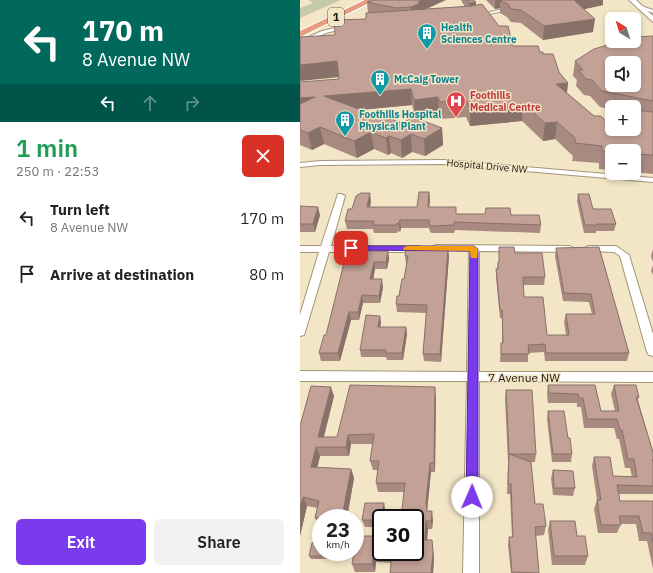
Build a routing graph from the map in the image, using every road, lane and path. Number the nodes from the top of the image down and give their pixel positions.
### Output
1 (355, 0) edge
2 (369, 0) edge
3 (632, 0) edge
4 (520, 7) edge
5 (323, 13) dead end
6 (476, 15) edge
7 (652, 16) edge
8 (352, 26) edge
9 (300, 36) edge
10 (300, 160) edge
11 (320, 162) junction
12 (300, 165) edge
13 (653, 180) edge
14 (342, 196) dead end
15 (325, 248) junction
16 (300, 249) edge
17 (474, 249) junction
18 (300, 332) edge
19 (653, 352) edge
20 (300, 376) edge
21 (474, 377) junction
22 (653, 377) edge
23 (471, 573) edge

1 - 5 highway, 1
2 - 9 highway, 1
3 - 7 street
4 - 6 street
8 - 9 street
10 - 11 street, Hospital Drive NW
11 - 12 street, Hospital Drive NW
11 - 13 street, Hospital Drive NW
14 - 15 street
15 - 16 street
15 - 17 street
15 - 18 street
17 - 19 street
17 - 21 street
20 - 21 street, 7 Avenue NW
21 - 22 street, 7 Avenue NW
21 - 23 street

